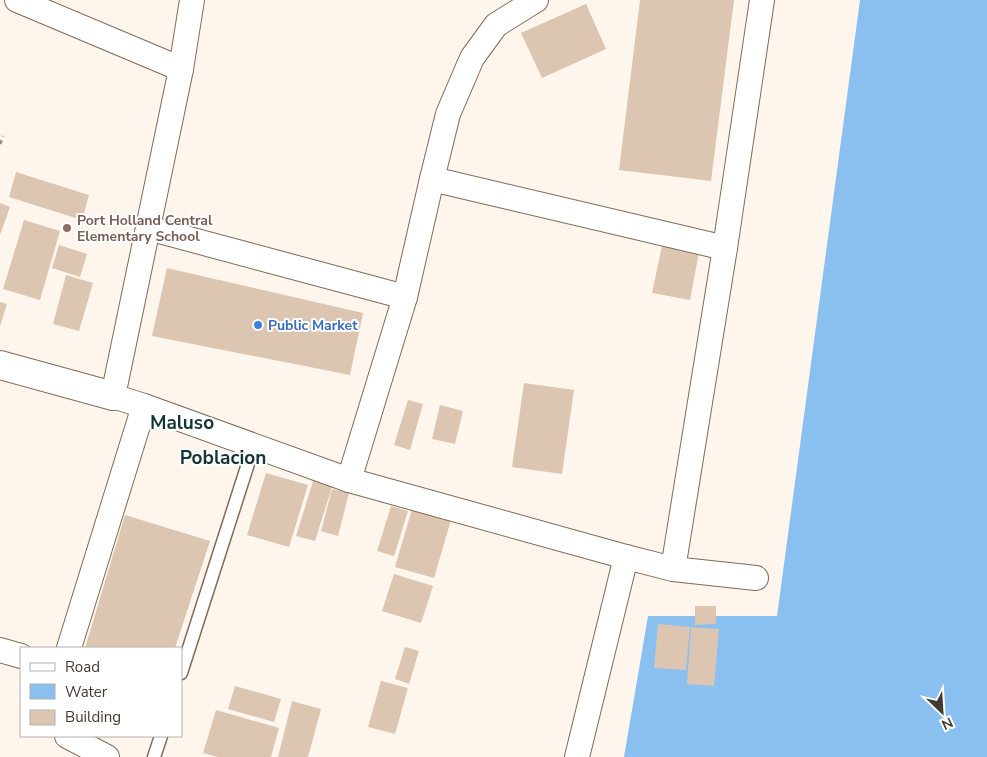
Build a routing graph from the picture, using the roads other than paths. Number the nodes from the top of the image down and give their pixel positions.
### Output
1 (17, 0) edge
2 (192, 0) edge
3 (536, 0) edge
4 (762, 0) edge
5 (181, 69) junction
6 (432, 179) junction
7 (148, 228) junction
8 (725, 248) junction
9 (406, 297) junction
10 (0, 365) edge
11 (114, 396) junction
12 (144, 406) junction
13 (254, 445) junction
14 (349, 480) junction
15 (626, 557) junction
16 (673, 569) junction
17 (756, 578) dead end
18 (69, 647) edge
19 (0, 650) edge
20 (20, 656) edge
21 (182, 670) edge
22 (69, 737) edge
23 (161, 737) edge
24 (107, 757) edge
25 (154, 757) edge
26 (577, 757) edge

1 - 5 street
2 - 5 street
3 - 6 street
4 - 8 street
5 - 7 street
6 - 8 street
6 - 9 street
7 - 9 street
7 - 11 street
8 - 16 street
9 - 14 street
10 - 11 street
11 - 12 street
12 - 13 street
12 - 18 street
13 - 14 street
13 - 21 lane
14 - 15 street
15 - 16 street
15 - 26 street
16 - 17 street
19 - 20 street
22 - 24 street
23 - 25 lane

